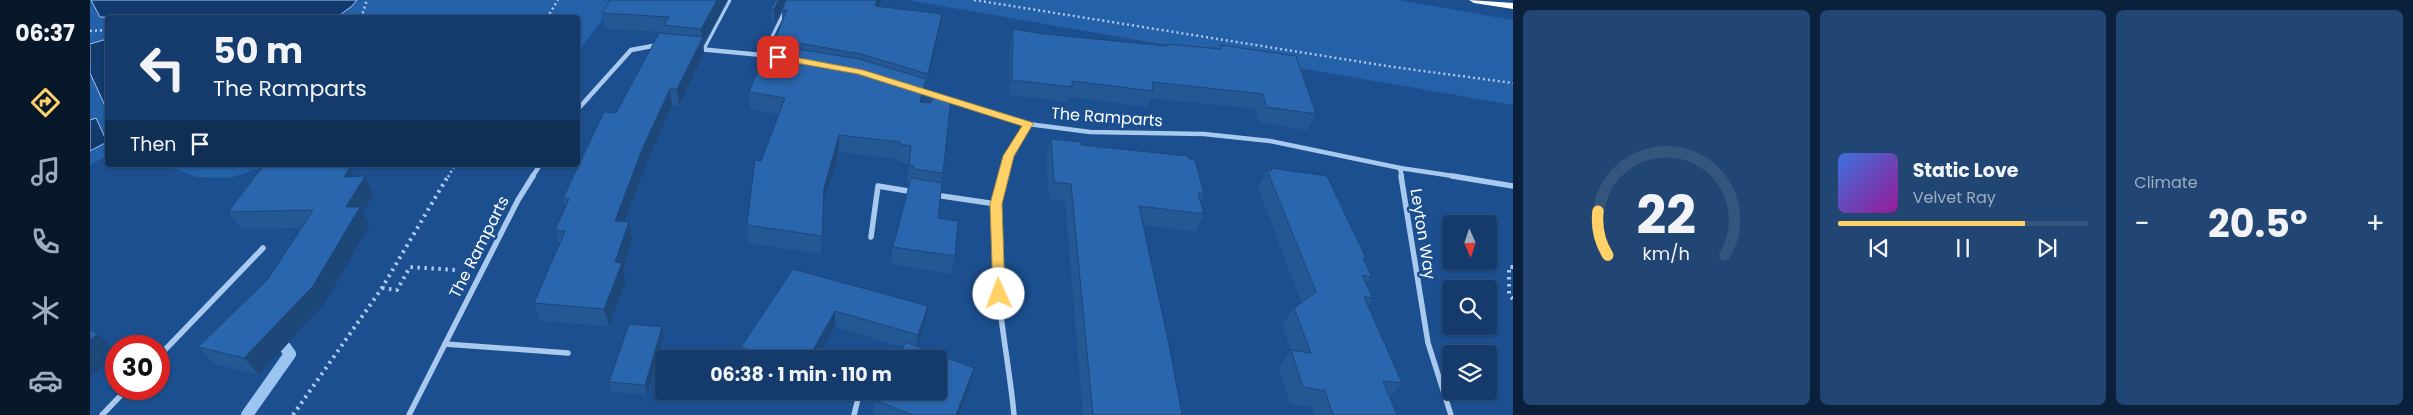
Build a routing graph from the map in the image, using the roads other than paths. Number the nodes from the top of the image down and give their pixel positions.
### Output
1 (730, 0) edge
2 (1474, 0) edge
3 (1513, 6) edge
4 (784, 10) edge
5 (660, 45) edge
6 (695, 48) edge
7 (704, 49) junction
8 (763, 55) junction
9 (781, 57) edge
10 (913, 88) edge
11 (580, 106) edge
12 (1028, 124) junction
13 (539, 167) edge
14 (1400, 168) junction
15 (1513, 186) edge
16 (917, 192) edge
17 (927, 194) edge
18 (996, 204) junction
19 (871, 237) dead end
20 (263, 248) dead end
21 (444, 344) junction
22 (170, 345) edge
23 (568, 353) dead end
24 (116, 400) edge
25 (858, 400) edge
26 (102, 415) edge
27 (409, 415) edge
28 (854, 415) edge
29 (1014, 415) edge
30 (1451, 415) edge

1 - 7 lane
2 - 3 highway
4 - 8 lane
5 - 11 street
6 - 7 street
7 - 8 street
8 - 9 street
10 - 12 street, The Ramparts
12 - 14 street, The Ramparts
12 - 18 street
13 - 21 street, The Ramparts
14 - 15 street, Leyton Way
14 - 30 street, Leyton Way
16 - 19 street
17 - 18 street
18 - 29 street
20 - 22 street
21 - 23 street
21 - 27 street, The Ramparts
24 - 26 street
25 - 28 street

